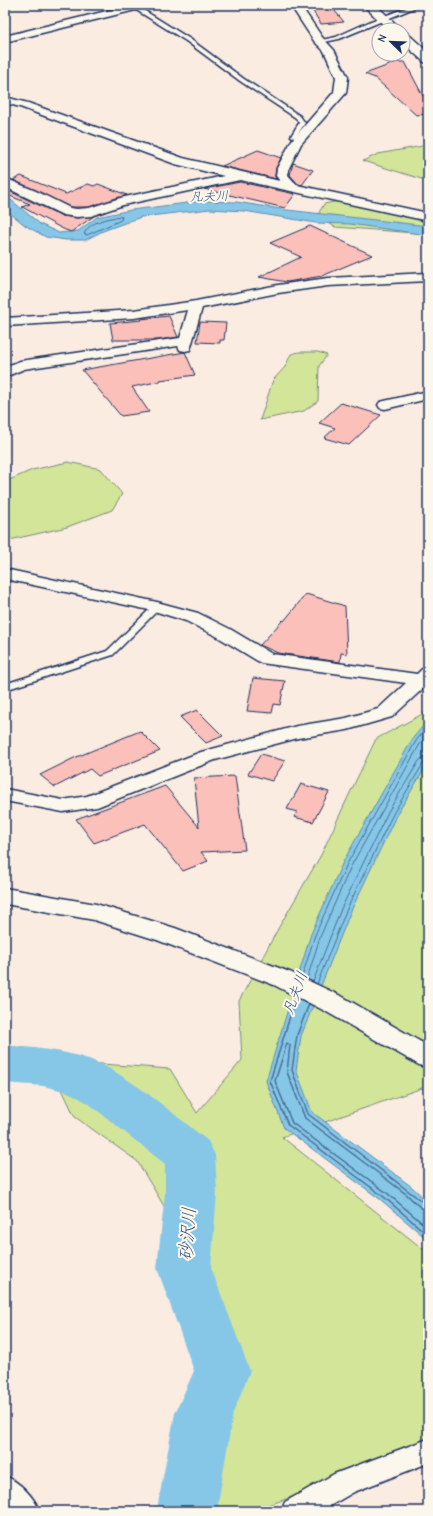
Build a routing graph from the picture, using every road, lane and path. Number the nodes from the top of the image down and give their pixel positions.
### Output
1 (297, 5) edge
2 (369, 5) edge
3 (419, 5) edge
4 (137, 6) edge
5 (384, 18) junction
6 (388, 22) edge
7 (5, 38) edge
8 (320, 41) junction
9 (411, 44) edge
10 (428, 60) edge
11 (5, 100) edge
12 (300, 138) junction
13 (240, 176) junction
14 (5, 182) edge
15 (292, 188) junction
16 (428, 217) edge
17 (428, 277) edge
18 (196, 305) junction
19 (5, 322) edge
20 (5, 373) edge
21 (428, 395) edge
22 (385, 406) dead end
23 (5, 574) edge
24 (157, 608) junction
25 (425, 676) edge
26 (5, 687) edge
27 (5, 795) edge
28 (5, 896) edge
29 (428, 1058) edge
30 (428, 1451) edge
31 (5, 1489) edge
32 (26, 1511) edge
33 (294, 1511) edge

1 - 8 street
2 - 5 street
3 - 5 lane
4 - 7 street
4 - 12 lane
5 - 6 street
5 - 8 lane
8 - 12 street
9 - 10 street
11 - 13 street
12 - 15 street
13 - 14 street
13 - 15 street
15 - 16 street
17 - 18 street
18 - 19 street
18 - 20 street
21 - 22 street
23 - 24 street
24 - 25 street
24 - 26 lane
25 - 27 street
28 - 29 street
30 - 33 street
31 - 32 street

